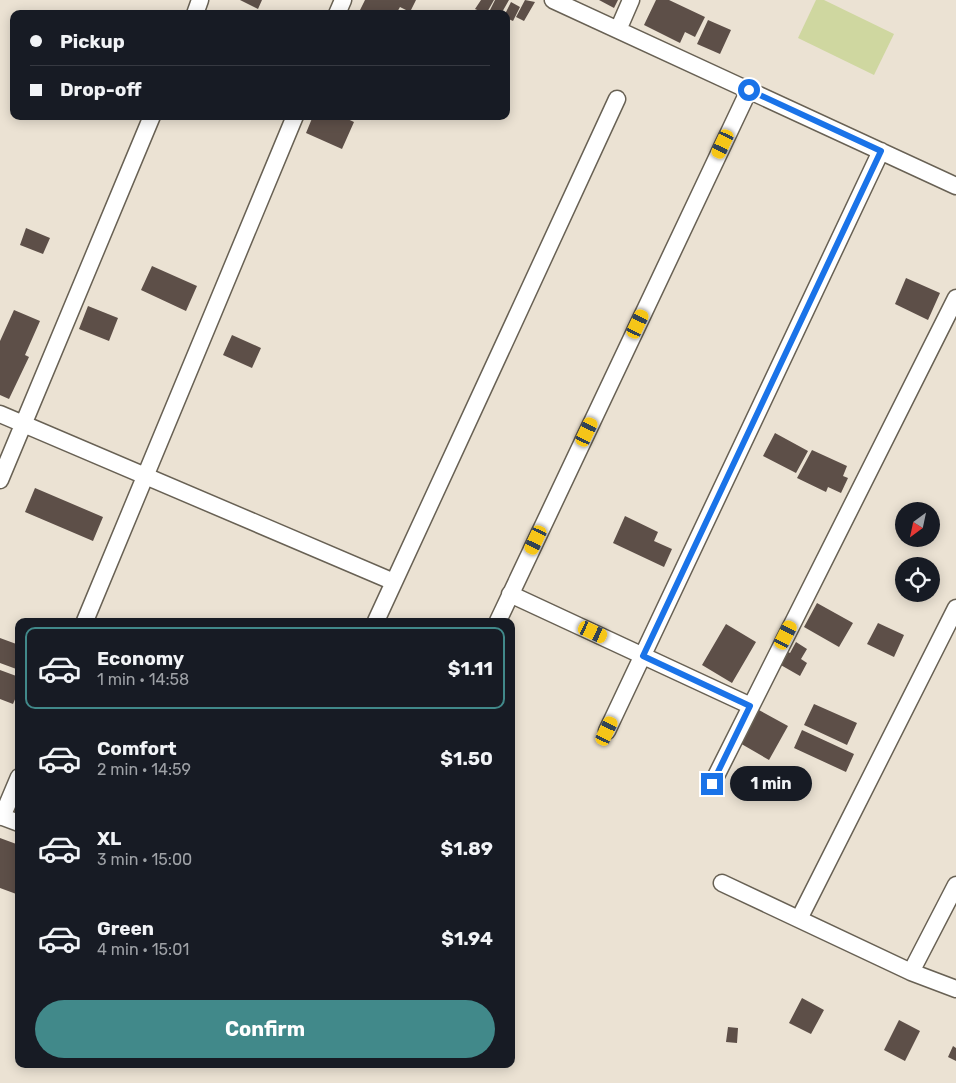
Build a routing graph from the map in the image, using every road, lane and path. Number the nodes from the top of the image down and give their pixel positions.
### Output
1 (553, 0) edge
2 (632, 0) edge
3 (618, 30) junction
4 (749, 90) junction
5 (617, 99) dead end
6 (150, 120) edge
7 (293, 120) edge
8 (881, 151) junction
9 (956, 186) edge
10 (956, 298) edge
11 (0, 414) edge
12 (24, 425) junction
13 (146, 477) junction
14 (0, 480) edge
15 (394, 582) junction
16 (510, 594) junction
17 (956, 608) edge
18 (86, 618) edge
19 (377, 618) edge
20 (499, 618) edge
21 (643, 656) junction
22 (750, 706) junction
23 (607, 731) dead end
24 (712, 784) dead end
25 (15, 786) edge
26 (1, 816) edge
27 (15, 821) edge
28 (722, 883) dead end
29 (956, 885) edge
30 (799, 919) junction
31 (911, 972) junction
32 (956, 989) edge

1 - 3 street
2 - 3 street
3 - 4 street
4 - 8 street
4 - 16 street
5 - 15 street
6 - 12 street
7 - 13 street
8 - 9 street
8 - 21 street
10 - 22 street
11 - 12 street
12 - 13 street
12 - 14 street
13 - 15 street
13 - 18 street
15 - 19 street
16 - 20 street
16 - 21 street
17 - 30 street
21 - 22 street
21 - 23 street
22 - 24 street
25 - 26 street
26 - 27 street
28 - 30 street
29 - 31 street
30 - 31 street
31 - 32 street

